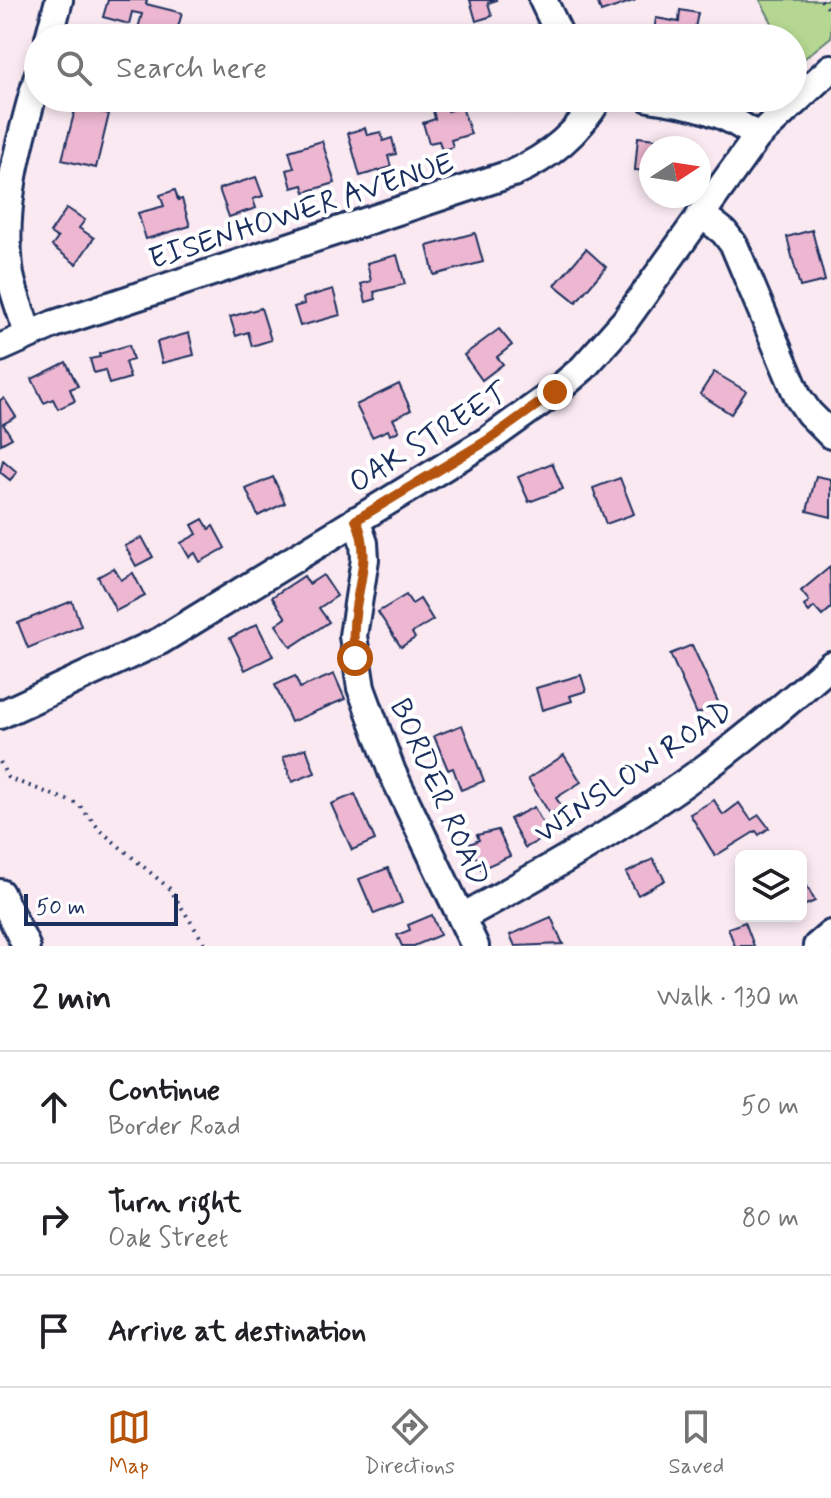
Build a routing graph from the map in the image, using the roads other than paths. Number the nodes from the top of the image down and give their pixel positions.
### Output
1 (59, 0) edge
2 (543, 0) edge
3 (53, 24) edge
4 (554, 24) edge
5 (831, 68) edge
6 (807, 90) edge
7 (28, 112) edge
8 (588, 112) edge
9 (714, 112) edge
10 (784, 112) edge
11 (757, 137) junction
12 (701, 214) junction
13 (28, 334) junction
14 (0, 348) edge
15 (831, 435) edge
16 (356, 520) junction
17 (831, 665) edge
18 (0, 715) edge
19 (0, 893) edge
20 (462, 917) junction
21 (831, 934) edge
22 (26, 946) edge
23 (475, 946) edge
24 (817, 946) edge

1 - 3 street
2 - 4 street
5 - 6 street, OAK STREET
7 - 13 street
8 - 13 street, EISENHOWER AVENUE
9 - 11 street
10 - 11 street, OAK STREET
11 - 12 street, OAK STREET
12 - 15 street
12 - 16 street, OAK STREET
13 - 14 street, EISENHOWER AVENUE
16 - 18 street, OAK STREET
16 - 20 street, BORDER ROAD
17 - 20 street, WINSLOW ROAD
19 - 22 street
20 - 23 street, BORDER ROAD
21 - 24 street

